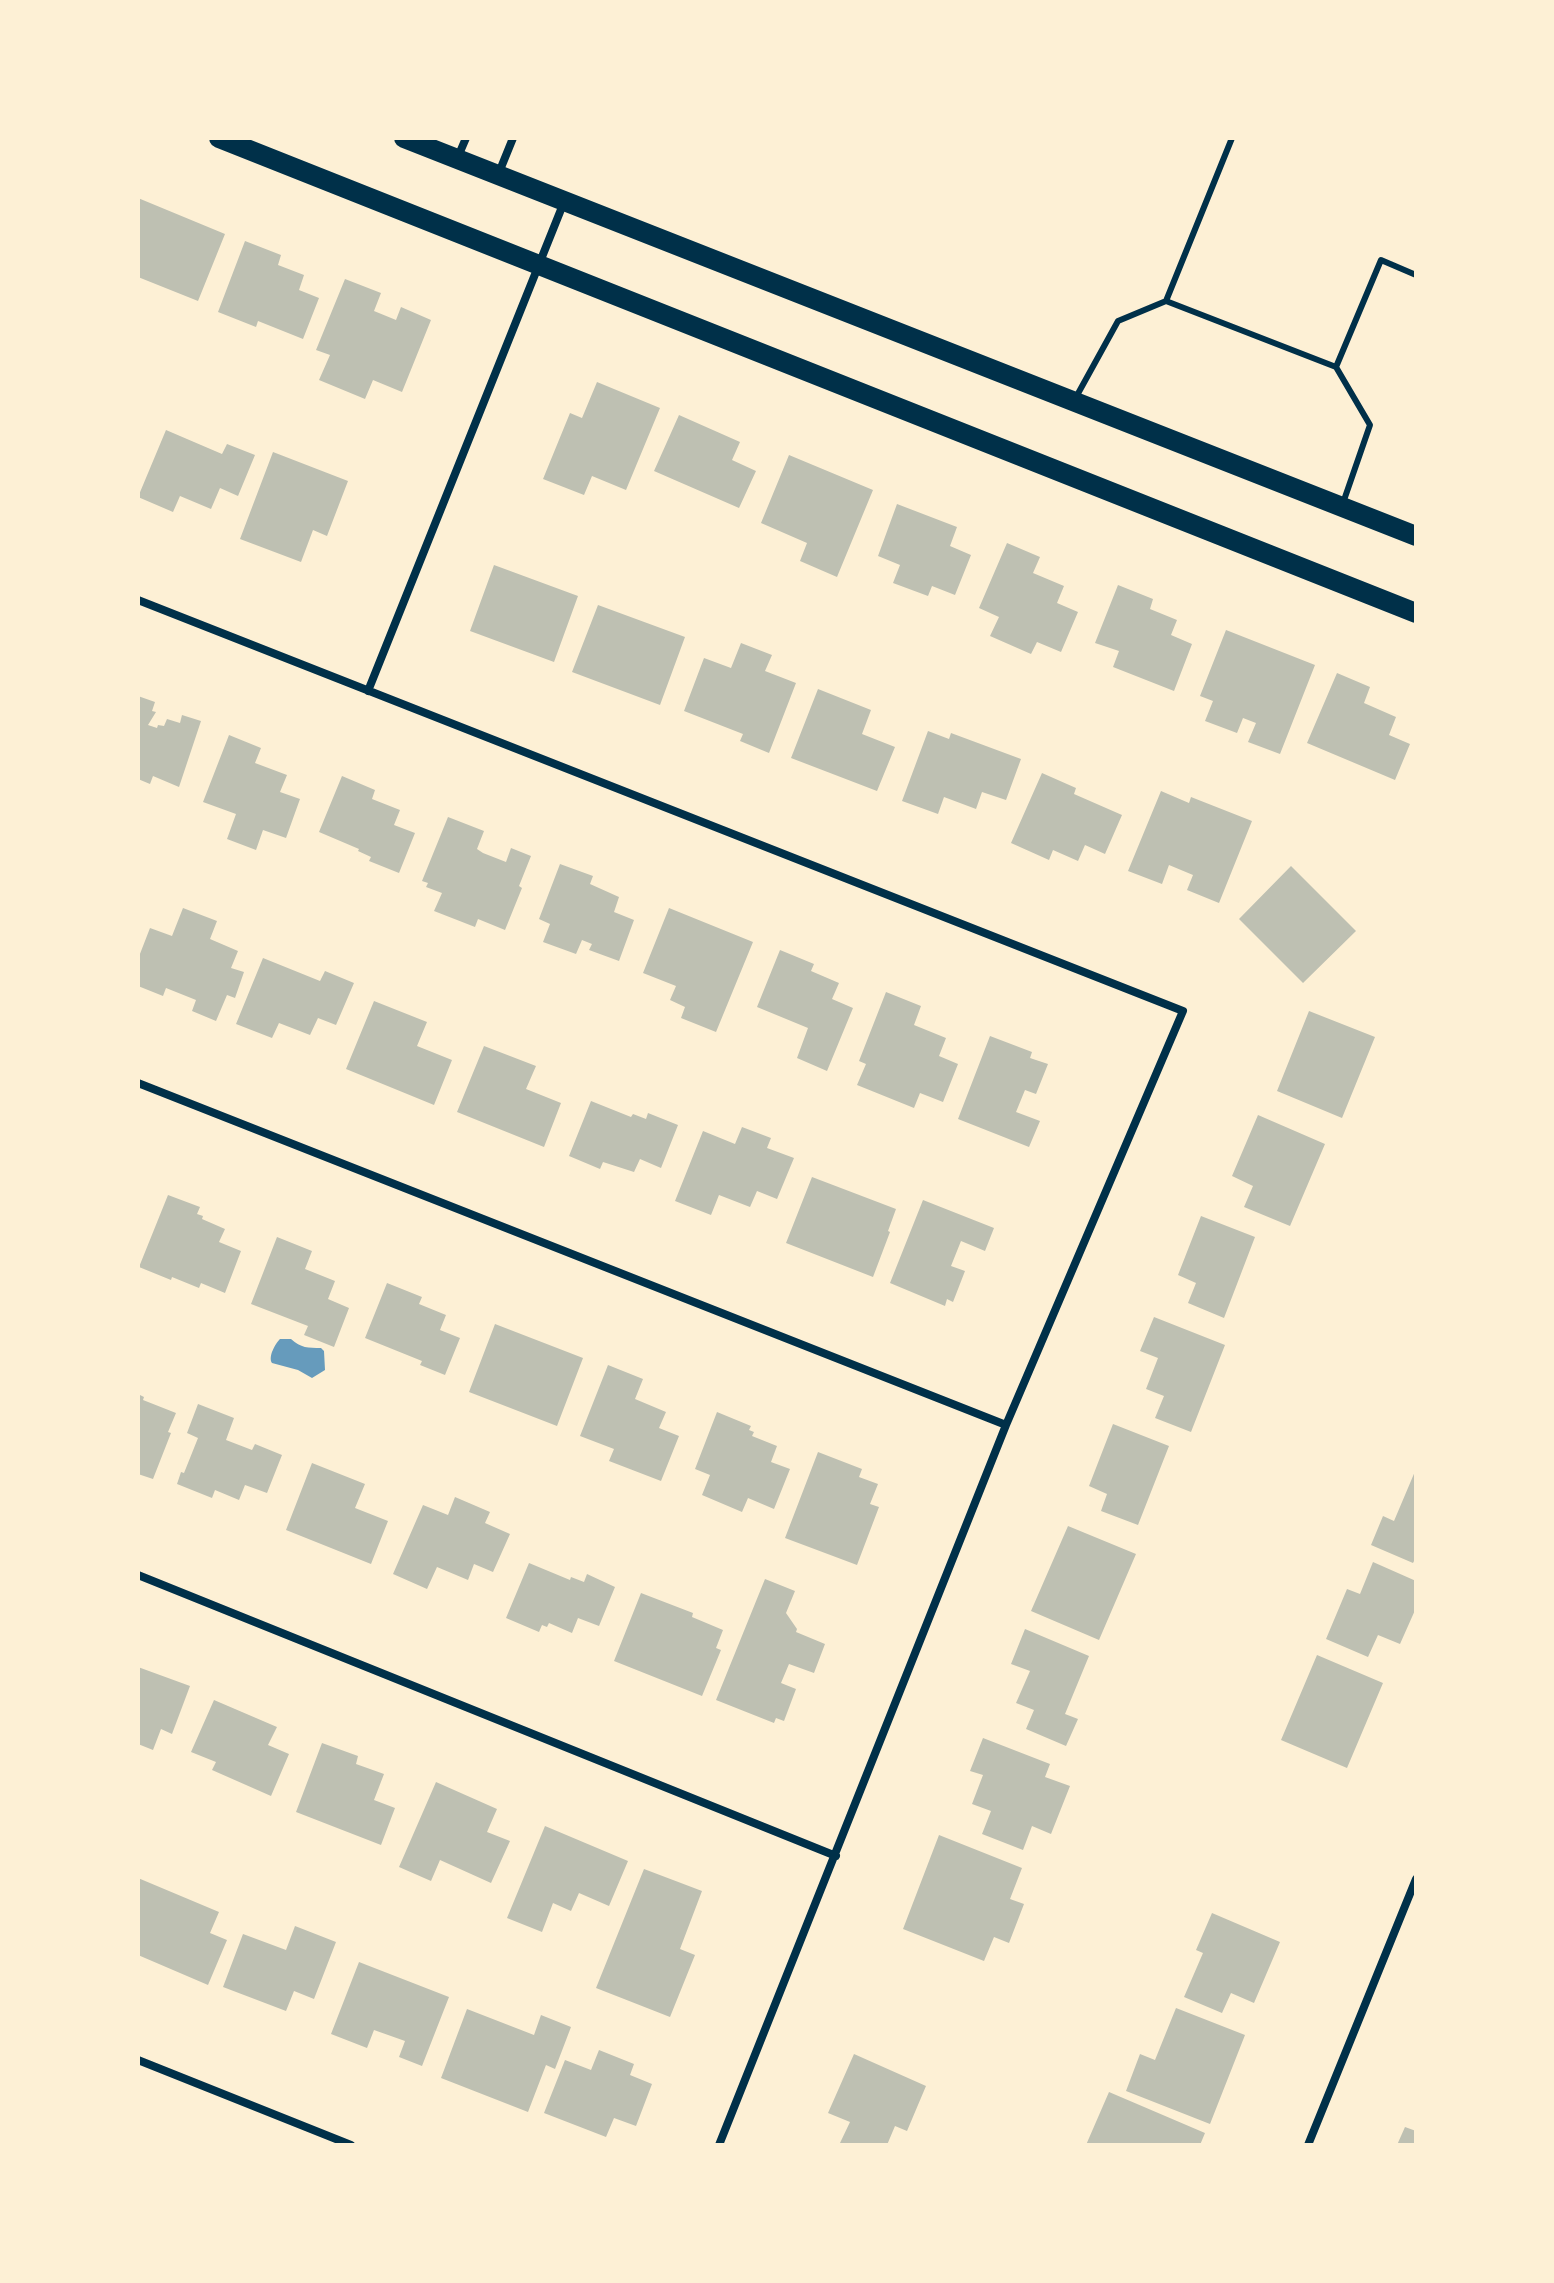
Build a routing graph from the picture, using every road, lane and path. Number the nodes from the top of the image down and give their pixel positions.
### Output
1 (219, 138) edge
2 (404, 138) edge
3 (466, 138) edge
4 (513, 138) edge
5 (1230, 139) edge
6 (457, 159) junction
7 (498, 175) junction
8 (564, 202) junction
9 (539, 264) junction
10 (1416, 275) edge
11 (1166, 301) junction
12 (1336, 367) junction
13 (1074, 402) junction
14 (1342, 507) junction
15 (1416, 536) edge
16 (138, 600) edge
17 (1416, 613) edge
18 (368, 691) junction
19 (138, 1083) edge
20 (1006, 1425) junction
21 (138, 1575) edge
22 (836, 1856) junction
23 (1416, 1879) edge
24 (138, 2060) edge
25 (351, 2145) edge
26 (719, 2145) edge
27 (1308, 2145) edge

1 - 9 main road
2 - 6 main road
3 - 6 street
4 - 7 street
5 - 11 lane
6 - 7 main road
7 - 8 main road
8 - 9 street
8 - 13 main road
9 - 17 main road
9 - 18 street
10 - 12 lane
11 - 12 lane
11 - 13 lane
12 - 14 lane
13 - 14 main road
14 - 15 main road
16 - 18 street
18 - 20 street
19 - 20 street
20 - 22 street
21 - 22 street
22 - 26 street
23 - 27 street
24 - 25 street

